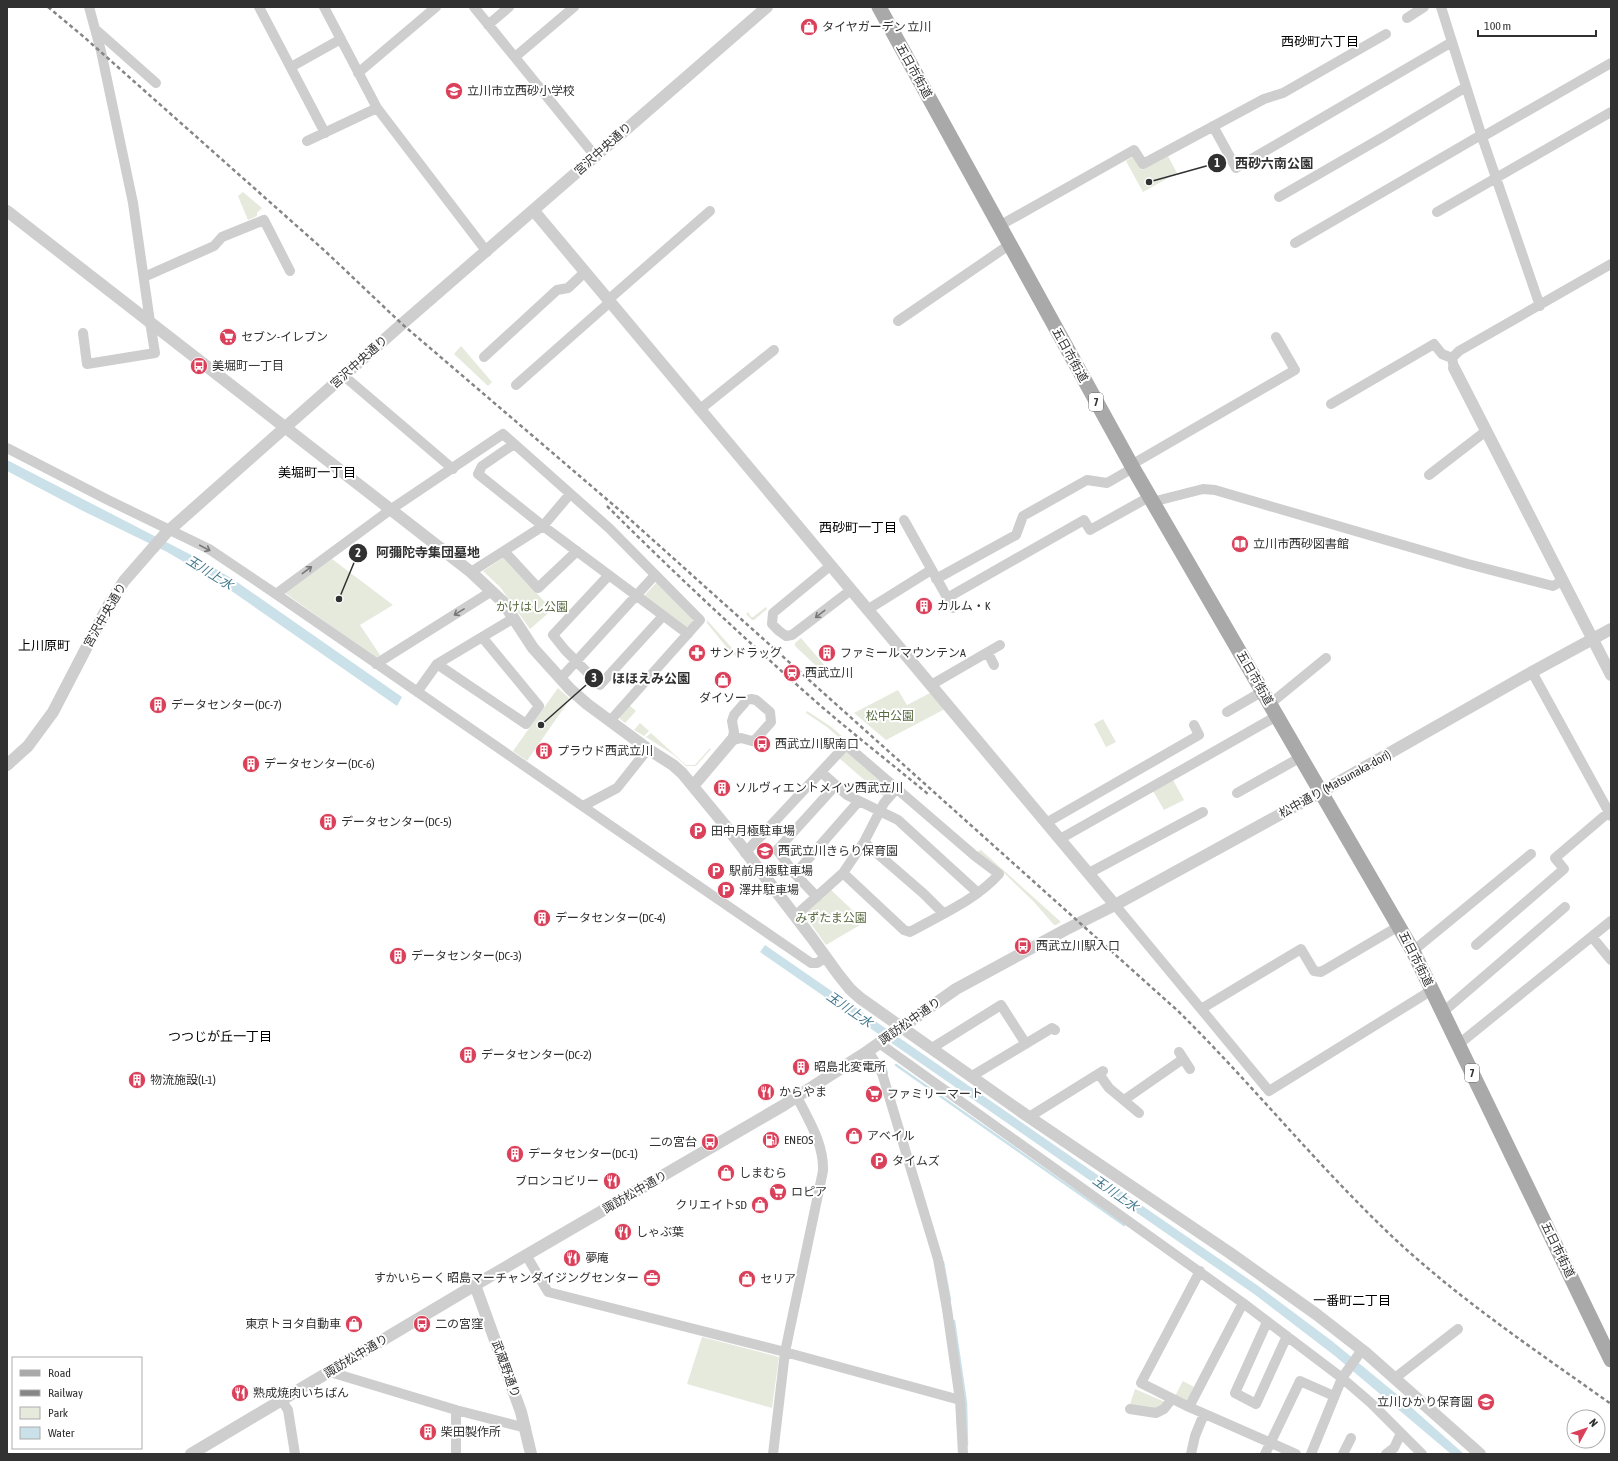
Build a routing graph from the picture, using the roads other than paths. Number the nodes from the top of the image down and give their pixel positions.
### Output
1 (89, 7) edge
2 (259, 7) edge
3 (324, 7) edge
4 (436, 7) edge
5 (474, 7) edge
6 (509, 7) edge
7 (574, 7) edge
8 (767, 7) edge
9 (878, 7) edge
10 (1424, 7) edge
11 (1440, 7) edge
12 (1407, 18) dead end
13 (488, 25) junction
14 (95, 29) junction
15 (1386, 34) dead end
16 (341, 39) junction
17 (1452, 42) junction
18 (515, 57) junction
19 (1611, 63) edge
20 (291, 67) junction
21 (358, 73) junction
22 (156, 82) dead end
23 (1466, 87) junction
24 (376, 108) junction
25 (1611, 112) edge
26 (1213, 126) junction
27 (326, 133) junction
28 (1481, 136) junction
29 (307, 141) dead end
30 (596, 157) junction
31 (1496, 178) junction
32 (1279, 197) dead end
33 (7, 211) edge
34 (534, 211) junction
35 (710, 211) dead end
36 (1437, 212) dead end
37 (999, 226) junction
38 (1295, 243) dead end
39 (1009, 245) junction
40 (487, 252) junction
41 (1611, 264) edge
42 (290, 271) dead end
43 (585, 272) junction
44 (144, 277) junction
45 (609, 301) junction
46 (1540, 306) junction
47 (898, 321) dead end
48 (150, 322) junction
49 (83, 333) dead end
50 (1276, 337) dead end
51 (774, 350) dead end
52 (484, 357) dead end
53 (1453, 363) junction
54 (344, 376) junction
55 (518, 379) dead end
56 (1331, 404) dead end
57 (699, 410) junction
58 (286, 427) junction
59 (1486, 431) junction
60 (514, 444) junction
61 (7, 448) edge
62 (1132, 467) junction
63 (452, 469) junction
64 (1429, 475) dead end
65 (570, 494) junction
66 (1151, 500) junction
67 (390, 510) junction
68 (904, 520) dead end
69 (543, 526) junction
70 (167, 533) junction
71 (504, 551) junction
72 (577, 551) junction
73 (830, 566) junction
74 (931, 570) junction
75 (471, 572) junction
76 (609, 575) junction
77 (655, 575) junction
78 (936, 579) junction
79 (1562, 581) junction
80 (851, 590) junction
81 (492, 591) junction
82 (276, 594) junction
83 (636, 596) junction
84 (947, 598) junction
85 (953, 608) dead end
86 (867, 610) junction
87 (663, 616) junction
88 (514, 618) junction
89 (1611, 629) edge
90 (688, 634) junction
91 (482, 637) junction
92 (1592, 638) junction
93 (1000, 646) dead end
94 (988, 653) junction
95 (1326, 658) dead end
96 (576, 662) junction
97 (376, 664) junction
98 (437, 664) junction
99 (994, 664) dead end
100 (1532, 672) junction
101 (1611, 675) edge
102 (560, 679) junction
103 (931, 685) junction
104 (1263, 691) junction
105 (417, 692) junction
106 (1274, 710) junction
107 (1227, 712) dead end
108 (610, 721) junction
109 (1194, 725) dead end
110 (736, 737) dead end
111 (648, 749) junction
112 (1301, 757) junction
113 (7, 765) edge
114 (821, 772) junction
115 (836, 785) junction
116 (693, 786) junction
117 (896, 789) junction
118 (1321, 792) junction
119 (1237, 793) dead end
120 (859, 801) junction
121 (583, 806) junction
122 (879, 811) junction
123 (1197, 814) dead end
124 (1610, 814) edge
125 (1046, 823) junction
126 (1060, 839) junction
127 (864, 842) junction
128 (745, 853) junction
129 (1531, 854) dead end
130 (843, 873) junction
131 (1089, 873) junction
132 (795, 874) junction
133 (978, 893) junction
134 (817, 897) junction
135 (1115, 905) junction
136 (1565, 907) dead end
137 (943, 913) junction
138 (795, 916) junction
139 (1611, 921) edge
140 (1076, 925) joint
141 (1399, 926) junction
142 (1592, 937) junction
143 (1476, 945) dead end
144 (1413, 951) junction
145 (825, 958) junction
146 (1611, 960) edge
147 (1432, 990) junction
148 (1201, 1009) junction
149 (1443, 1012) junction
150 (898, 1030) junction
151 (1055, 1030) dead end
152 (881, 1041) junction
153 (1026, 1044) junction
154 (1459, 1044) junction
155 (932, 1048) junction
156 (868, 1051) junction
157 (1190, 1069) dead end
158 (972, 1076) junction
159 (797, 1097) junction
160 (1124, 1100) junction
161 (1139, 1113) dead end
162 (1029, 1116) junction
163 (526, 1255) junction
164 (1200, 1271) junction
165 (475, 1285) junction
166 (1243, 1303) junction
167 (1267, 1322) junction
168 (1458, 1328) dead end
169 (1287, 1336) junction
170 (785, 1352) junction
171 (1361, 1353) junction
172 (1611, 1360) edge
173 (330, 1372) junction
174 (1345, 1375) junction
175 (1395, 1378) junction
176 (1334, 1396) junction
177 (1172, 1399) junction
178 (960, 1400) junction
179 (282, 1401) junction
180 (1189, 1407) junction
181 (1130, 1409) dead end
182 (456, 1410) junction
183 (1204, 1414) junction
184 (526, 1428) junction
185 (1401, 1433) junction
186 (1350, 1438) dead end
187 (1270, 1442) junction
188 (191, 1454) edge
189 (295, 1454) edge
190 (456, 1454) edge
191 (531, 1454) edge
192 (773, 1454) edge
193 (963, 1454) edge
194 (1191, 1454) edge
195 (1265, 1454) edge
196 (1296, 1454) edge
197 (1311, 1454) edge
198 (1343, 1454) edge
199 (1386, 1454) edge
200 (1422, 1454) edge
201 (1480, 1454) edge

1 - 14 street
2 - 20 street
3 - 16 street
4 - 21 street
5 - 13 street
6 - 13 street
7 - 18 street
8 - 30 street, 宮沢中央通り
9 - 37 main road, 五日市街道 / 7
10 - 12 street
11 - 17 street
13 - 18 street
14 - 22 street
14 - 44 street
15 - 26 street
16 - 20 street
16 - 21 street
17 - 23 street
17 - 26 street
18 - 30 street
19 - 28 street
20 - 27 street
21 - 24 street
23 - 28 street
23 - 32 street
24 - 27 street
24 - 40 street
25 - 31 street
26 - 37 street
27 - 29 street
28 - 31 street
28 - 38 street
30 - 34 street, 宮沢中央通り
31 - 36 street
31 - 46 street
33 - 48 street
34 - 40 street, 宮沢中央通り
34 - 43 street
35 - 45 street
37 - 39 main road, 五日市街道 / 7
39 - 47 street
39 - 62 main road, 五日市街道 / 7
40 - 54 street, 宮沢中央通り
41 - 46 street
42 - 44 street
43 - 45 street
43 - 52 street
44 - 48 street
45 - 55 street
45 - 57 street
46 - 53 street
48 - 49 street
48 - 58 street
50 - 62 street
51 - 57 street
53 - 56 street
53 - 59 street
54 - 58 street, 宮沢中央通り
54 - 63 street
57 - 73 street
58 - 67 street
58 - 70 street, 宮沢中央通り
59 - 64 street
59 - 79 street
60 - 63 street
60 - 65 street
60 - 69 street
61 - 70 street
62 - 66 main road, 五日市街道 / 7
62 - 78 street
63 - 67 street
65 - 69 street
65 - 77 street
66 - 79 street
66 - 84 street
66 - 104 main road, 五日市街道 / 7
67 - 75 street
82 -> 67 street
68 - 74 street
69 - 71 street
69 - 72 street
70 -> 82 street
70 - 113 street, 宮沢中央通り
71 - 72 street
71 - 75 street
72 - 76 street
73 - 80 street
80 -> 73 street
74 - 78 street
74 - 86 street
75 - 81 street
76 - 83 street
76 - 96 street
77 - 83 street
77 - 90 street
78 - 84 street
79 - 92 street
80 - 86 street
81 - 88 street
81 -> 97 street
82 - 97 street
83 - 87 street
83 - 96 street
84 - 85 street
86 - 103 street
87 - 90 street
87 - 96 street
88 - 91 street
88 - 102 street
89 - 92 street, 松中通り (Matsunaka-dori)
90 - 108 street
91 - 98 street
91 - 98 street
92 - 100 street, 松中通り (Matsunaka-dori)
92 - 101 street
93 - 94 street
94 - 99 street
94 - 103 street
95 - 106 street
96 - 102 street
97 - 105 street
98 - 105 street
100 - 118 street, 松中通り (Matsunaka-dori)
100 - 124 street
102 - 108 street
103 - 125 street
104 - 106 main road, 五日市街道 / 7
104 - 107 street
105 - 121 street
106 - 112 main road, 五日市街道 / 7
106 - 126 street
108 - 111 street
109 - 125 street
110 - 116 street
111 - 116 street
111 - 121 street
112 - 118 main road, 五日市街道 / 7
112 - 119 street
114 - 115 street
114 - 117 street
114 - 128 street
115 - 120 street
115 - 132 street
116 - 128 street
117 - 122 street
117 - 133 street
118 - 135 street, 松中通り (Matsunaka-dori)
118 - 141 main road, 五日市街道 / 7
120 - 122 street
120 - 132 street
121 - 145 street
122 - 127 street
122 - 133 street
123 - 131 street
124 - 143 street
125 - 126 street
126 - 131 street
127 - 130 street
127 - 137 street
128 - 138 street
129 - 144 street
130 - 134 street
130 - 137 street
131 - 135 street
132 - 134 street
133 - 137 street
134 - 138 street
135 - 140 street, 松中通り (Matsunaka-dori)
135 - 148 street
136 - 149 street
138 - 145 street
139 - 142 street
140 - 150 street, 諏訪松中通り
141 - 144 main road, 五日市街道 / 7
141 - 148 street
142 - 146 street
142 - 154 street
144 - 147 main road, 五日市街道 / 7
145 - 150 street
147 - 148 street
147 - 149 main road, 五日市街道 / 7
149 - 154 main road, 五日市街道 / 7
150 - 152 street, 諏訪松中通り
150 - 155 street
151 - 153 street
152 - 156 street, 諏訪松中通り
152 - 164 street
153 - 155 street
153 - 158 street
154 - 172 main road, 五日市街道 / 7
155 - 158 street
156 - 159 street, 諏訪松中通り
156 - 178 street
157 - 160 street
158 - 162 street
159 - 163 street, 諏訪松中通り
159 - 170 street
160 - 161 street
160 - 162 street
162 - 171 street
163 - 165 street, 諏訪松中通り
163 - 170 street
164 - 166 street
164 - 177 street
165 - 173 street, 諏訪松中通り
165 - 184 street, 武蔵野通り
166 - 167 street
166 - 180 street
167 - 169 street
167 - 169 street
168 - 175 street
169 - 174 street
170 - 178 street
170 - 192 street
171 - 174 street
171 - 175 street
173 - 179 street, 諏訪松中通り
173 - 182 street
174 - 176 street
174 - 185 street
175 - 201 street
176 - 187 street
176 - 197 street
177 - 180 street
177 - 181 street
178 - 193 street
179 - 188 street, 諏訪松中通り
179 - 189 street
180 - 183 street
182 - 184 street
182 - 190 street
183 - 187 street
183 - 194 street
184 - 191 street, 武蔵野通り
185 - 199 street
185 - 200 street
186 - 198 street
187 - 195 street
187 - 196 street

